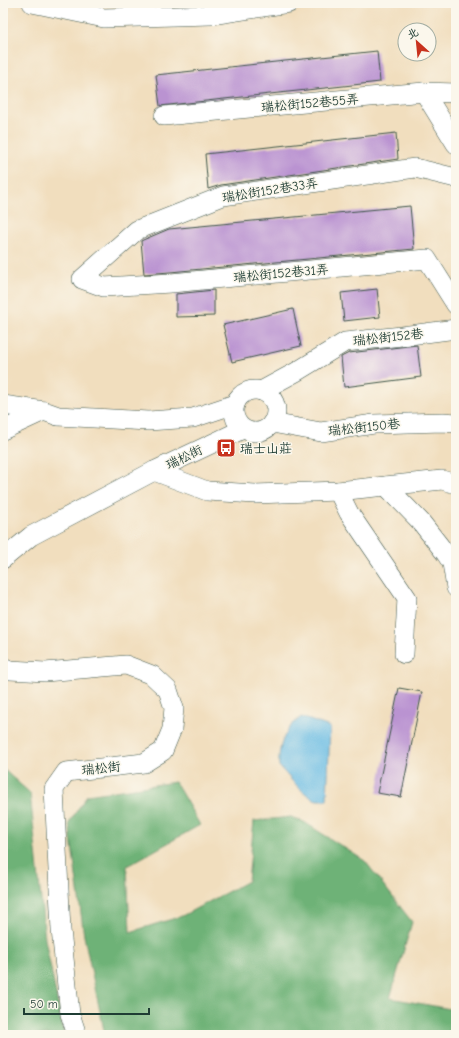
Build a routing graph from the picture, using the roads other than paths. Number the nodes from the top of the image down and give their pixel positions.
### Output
1 (32, 3) edge
2 (289, 3) edge
3 (424, 92) junction
4 (456, 93) edge
5 (164, 116) dead end
6 (456, 144) edge
7 (456, 178) edge
8 (82, 279) joint
9 (456, 305) edge
10 (456, 328) edge
11 (260, 391) junction
12 (235, 404) junction
13 (3, 405) edge
14 (44, 411) junction
15 (456, 422) edge
16 (272, 423) junction
17 (243, 429) junction
18 (3, 430) edge
19 (154, 471) junction
20 (456, 484) edge
21 (386, 486) junction
22 (338, 491) junction
23 (3, 559) edge
24 (456, 588) edge
25 (404, 654) dead end
26 (3, 667) edge
27 (77, 1035) edge

1 - 2 street
3 - 4 street, 瑞松街152巷55弄
3 - 5 street, 瑞松街152巷55弄
3 - 6 street
7 - 8 street, 瑞松街152巷33弄
8 - 9 street, 瑞松街152巷31弄
10 - 11 street, 瑞松街152巷
11 - 12 street
11 - 16 street
12 - 14 street
12 - 17 street
13 - 14 street
14 - 18 street
15 - 16 street, 瑞松街150巷
16 - 17 street
17 - 19 street, 瑞松街
19 - 22 street
19 - 23 street, 瑞松街
20 - 21 street
21 - 22 street
21 - 24 street
22 - 25 street
26 - 27 street, 瑞松街

